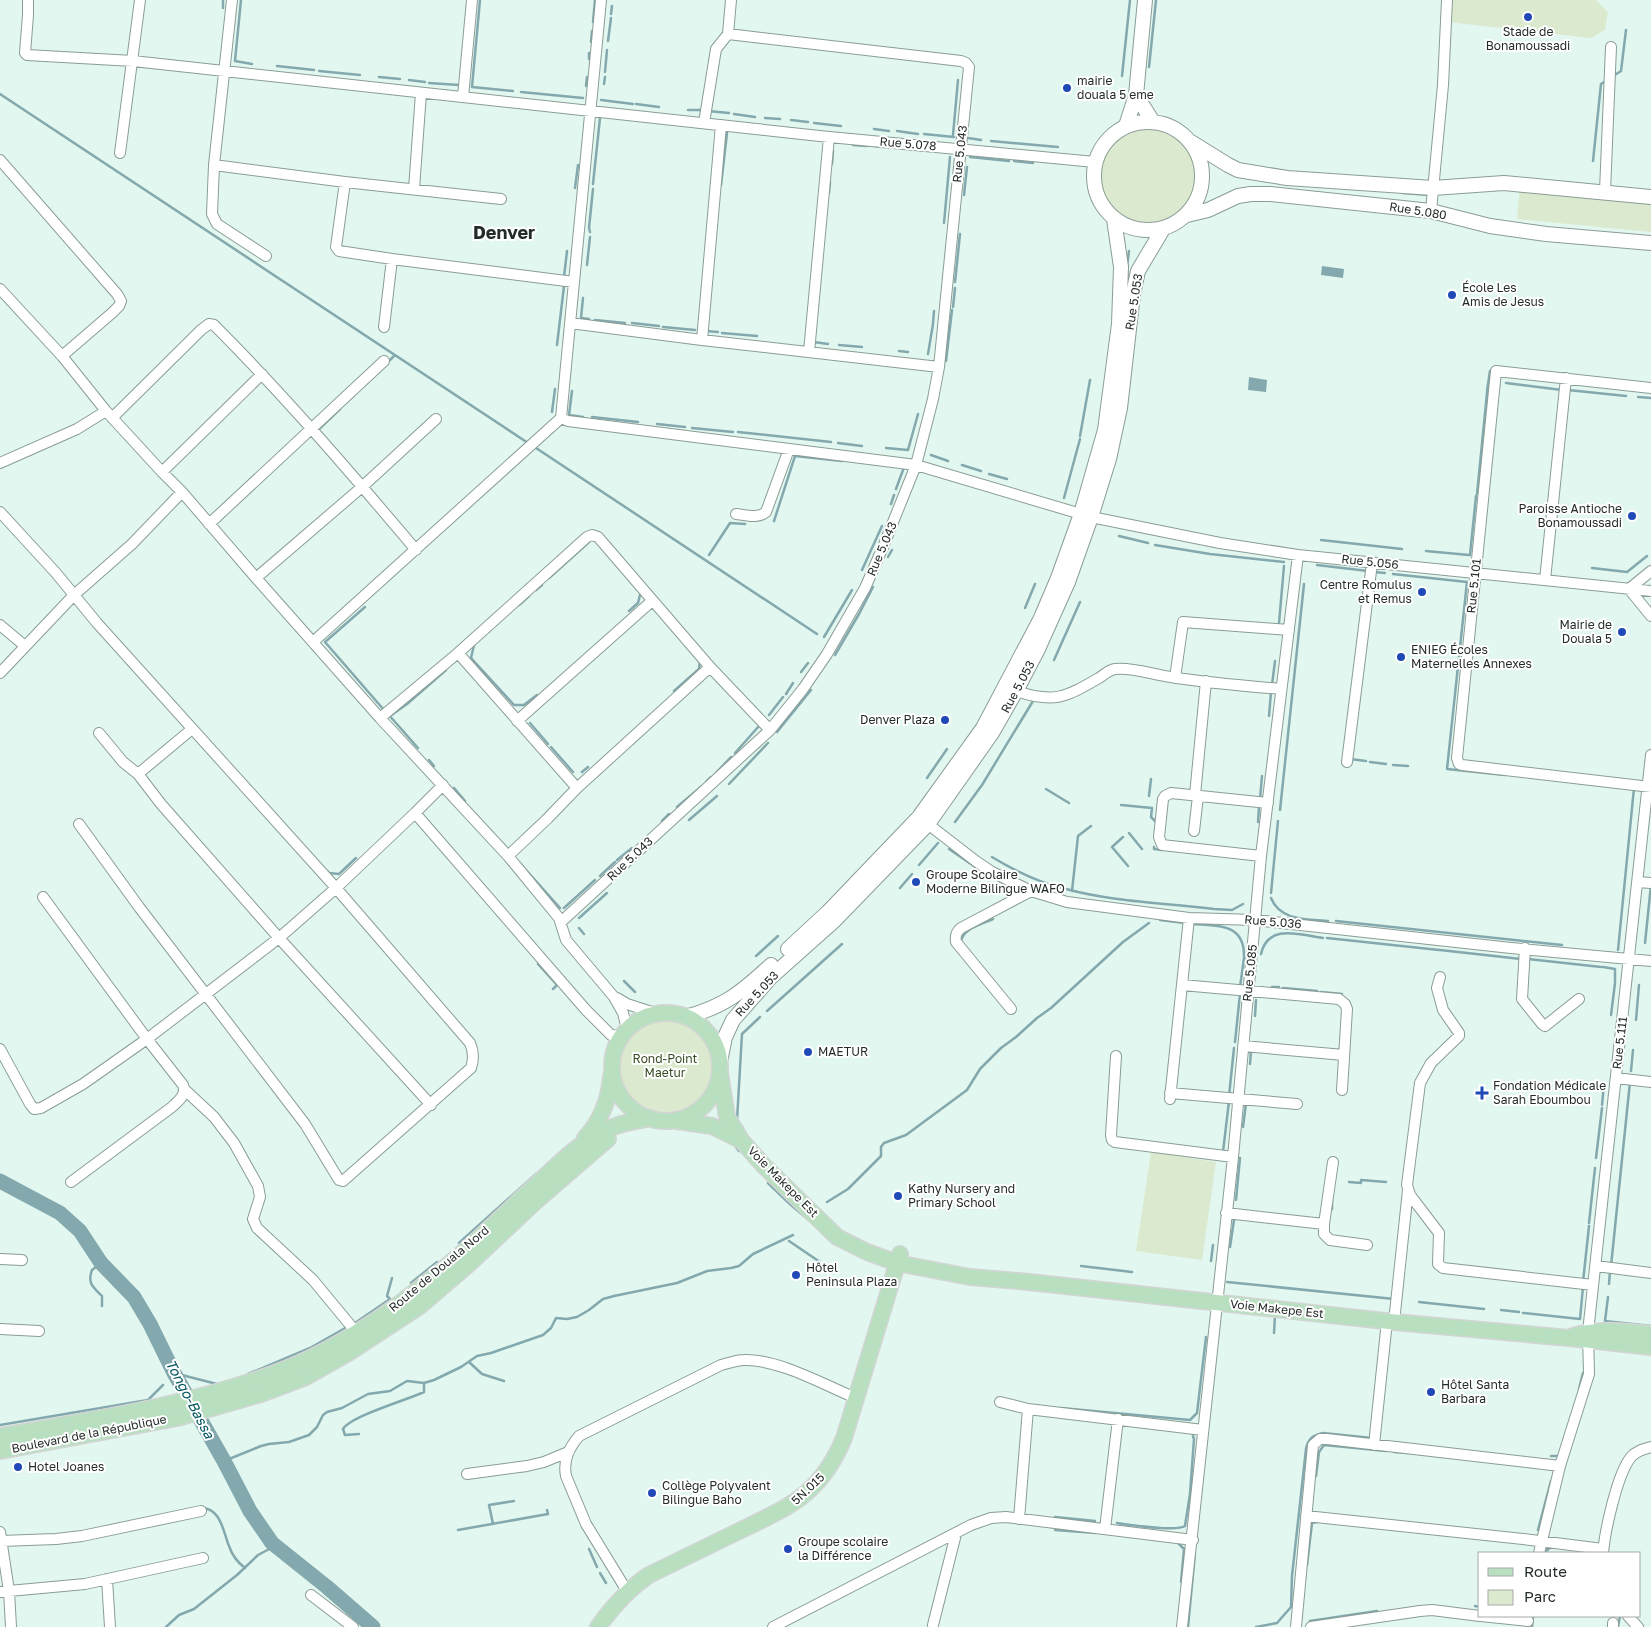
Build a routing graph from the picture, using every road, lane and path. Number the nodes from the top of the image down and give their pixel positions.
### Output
1 (28, 0) edge
2 (140, 0) edge
3 (232, 0) edge
4 (472, 0) edge
5 (601, 0) edge
6 (732, 0) edge
7 (1145, 0) edge
8 (1447, 0) edge
9 (728, 34) junction
10 (1610, 47) dead end
11 (132, 61) junction
12 (224, 71) junction
13 (421, 93) junction
14 (1136, 95) junction
15 (463, 97) junction
16 (590, 111) junction
17 (1153, 122) junction
18 (704, 123) junction
19 (721, 125) junction
20 (1126, 126) junction
21 (829, 137) junction
22 (1191, 142) junction
23 (961, 149) junction
24 (120, 152) dead end
25 (0, 160) edge
26 (1095, 162) junction
27 (214, 165) junction
28 (345, 182) junction
29 (1433, 188) junction
30 (414, 189) junction
31 (1605, 191) junction
32 (1651, 197) edge
33 (501, 199) dead end
34 (1431, 211) junction
35 (1187, 215) junction
36 (1114, 219) junction
37 (1163, 229) junction
38 (1651, 243) edge
39 (266, 256) dead end
40 (392, 259) junction
41 (574, 282) junction
42 (0, 289) edge
43 (570, 323) junction
44 (384, 327) dead end
45 (702, 340) junction
46 (809, 352) junction
47 (62, 356) junction
48 (384, 361) dead end
49 (939, 367) junction
50 (262, 374) junction
51 (1566, 378) junction
52 (1651, 388) edge
53 (109, 414) junction
54 (561, 418) junction
55 (436, 419) dead end
56 (310, 429) junction
57 (789, 449) junction
58 (0, 463) edge
59 (916, 465) junction
60 (162, 472) junction
61 (362, 487) junction
62 (182, 492) junction
63 (0, 512) edge
64 (736, 514) dead end
65 (1086, 516) junction
66 (209, 524) junction
67 (416, 550) junction
68 (1298, 555) junction
69 (1372, 563) junction
70 (1651, 571) edge
71 (1475, 572) junction
72 (256, 578) junction
73 (1544, 580) junction
74 (1629, 589) junction
75 (1651, 591) edge
76 (74, 595) junction
77 (652, 601) junction
78 (1651, 616) edge
79 (0, 625) edge
80 (1288, 630) junction
81 (313, 642) junction
82 (25, 646) junction
83 (458, 653) junction
84 (710, 668) junction
85 (0, 673) edge
86 (1175, 678) junction
87 (1206, 682) junction
88 (1281, 690) junction
89 (1016, 691) junction
90 (380, 718) junction
91 (517, 721) junction
92 (192, 729) junction
93 (770, 730) junction
94 (99, 733) dead end
95 (1651, 755) edge
96 (1347, 762) dead end
97 (138, 774) junction
98 (443, 785) junction
99 (1649, 786) edge
100 (578, 788) junction
101 (1196, 795) junction
102 (1268, 803) junction
103 (415, 813) junction
104 (923, 821) junction
105 (79, 824) dead end
106 (1194, 831) dead end
107 (508, 856) junction
108 (1261, 856) junction
109 (1638, 882) junction
110 (1651, 883) edge
111 (336, 888) junction
112 (1031, 891) junction
113 (43, 898) dead end
114 (1189, 918) junction
115 (1255, 920) junction
116 (561, 922) junction
117 (279, 938) junction
118 (1525, 948) junction
119 (1630, 958) junction
120 (1651, 961) edge
121 (1440, 977) dead end
122 (1182, 985) junction
123 (1248, 992) junction
124 (206, 994) junction
125 (614, 997) junction
126 (1579, 999) dead end
127 (1011, 1009) dead end
128 (658, 1014) junction
129 (685, 1016) junction
130 (624, 1033) junction
131 (147, 1039) junction
132 (1243, 1046) junction
133 (0, 1050) edge
134 (1344, 1055) junction
135 (1116, 1056) dead end
136 (720, 1068) junction
137 (612, 1072) junction
138 (1616, 1078) junction
139 (1651, 1082) edge
140 (184, 1089) junction
141 (1342, 1090) dead end
142 (1238, 1099) junction
143 (1298, 1104) dead end
144 (431, 1105) junction
145 (650, 1118) junction
146 (670, 1121) junction
147 (632, 1122) junction
148 (741, 1140) junction
149 (572, 1152) junction
150 (1233, 1157) junction
151 (1333, 1162) dead end
152 (71, 1182) dead end
153 (1408, 1190) junction
154 (1226, 1213) junction
155 (1324, 1224) junction
156 (1367, 1244) dead end
157 (898, 1258) junction
158 (0, 1259) edge
159 (22, 1260) dead end
160 (1596, 1266) junction
161 (1651, 1273) edge
162 (1593, 1285) junction
163 (1216, 1302) junction
164 (1390, 1321) junction
165 (0, 1329) edge
166 (39, 1331) dead end
167 (356, 1332) junction
168 (1651, 1334) edge
169 (1588, 1336) junction
170 (1651, 1347) edge
171 (856, 1398) junction
172 (207, 1401) junction
173 (1000, 1402) dead end
174 (1028, 1408) junction
175 (1118, 1419) junction
176 (100, 1425) junction
177 (1203, 1430) junction
178 (0, 1436) edge
179 (1374, 1445) junction
180 (1651, 1447) edge
181 (0, 1451) edge
182 (568, 1452) junction
183 (1560, 1466) junction
184 (467, 1474) dead end
185 (201, 1511) dead end
186 (1306, 1516) junction
187 (1019, 1518) junction
188 (1105, 1529) junction
189 (956, 1534) junction
190 (1, 1538) edge
191 (1192, 1540) junction
192 (1541, 1541) junction
193 (1603, 1551) edge
194 (1539, 1552) edge
195 (203, 1558) dead end
196 (107, 1579) junction
197 (4, 1592) edge
198 (627, 1592) junction
199 (311, 1595) dead end
200 (1478, 1616) edge
201 (1490, 1617) edge
202 (1629, 1617) edge
203 (1528, 1621) edge
204 (933, 1625) dead end
205 (11, 1627) edge
206 (110, 1627) edge
207 (353, 1627) edge
208 (598, 1627) edge
209 (773, 1627) edge
210 (1182, 1627) edge
211 (1296, 1627) edge
212 (1312, 1627) edge
213 (1638, 1627) edge

1 - 11 street, Rue 5.078
2 - 11 street
3 - 12 street
4 - 15 street
5 - 16 street
6 - 9 street
7 - 14 main road
8 - 29 street
9 - 18 street
9 - 23 street, Rue 5.043
10 - 31 street
11 - 12 street, Rue 5.078
11 - 24 street
12 - 13 street, Rue 5.078
12 - 27 street
13 - 15 street, Rue 5.078
13 - 30 street
14 - 17 main road
14 - 20 main road
15 - 16 street, Rue 5.078
16 - 18 street, Rue 5.078
16 - 41 street
17 - 20 main road
17 - 22 main road
18 - 19 street, Rue 5.078
19 - 21 street, Rue 5.078
19 - 45 street
20 - 26 main road
21 - 23 street, Rue 5.078
21 - 46 street
22 - 29 main road, Rue 5.080
22 - 35 main road
23 - 26 street, Rue 5.078
23 - 49 street, Rue 5.043
25 - 47 street
26 - 36 main road
27 - 28 street
27 - 39 street
28 - 30 street
28 - 40 street
29 - 31 main road, Rue 5.080
29 - 34 street
30 - 33 street
31 - 32 main road, Rue 5.080
34 - 35 main road, Rue 5.080
34 - 38 main road, Rue 5.080
35 - 37 main road
36 - 37 main road
36 - 65 main road, Rue 5.053
37 - 65 main road, Rue 5.053
40 - 41 street
40 - 44 street
41 - 43 street
42 - 47 street
43 - 45 street
43 - 54 street
45 - 46 street
46 - 49 street
47 - 53 street
48 - 56 street
49 - 59 street, Rue 5.043
50 - 53 street
50 - 56 street
50 - 60 street
51 - 52 street, Rue 5.101
51 - 71 street, Rue 5.101
51 - 73 street
53 - 58 street
53 - 60 street
54 - 57 street, Rue 5.056
54 - 67 street
55 - 61 street
56 - 61 street
56 - 66 street
57 - 59 street, Rue 5.056
57 - 64 street
59 - 65 street, Rue 5.056
59 - 93 street, Rue 5.043
60 - 62 street
61 - 67 street
61 - 72 street
62 - 66 street
62 - 76 street
63 - 76 street
65 - 68 street, Rue 5.056
65 - 89 main road, Rue 5.053
65 - 104 main road, Rue 5.053
66 - 72 street
67 - 81 street
68 - 69 street, Rue 5.056
68 - 80 street, Rue 5.085
69 - 71 street, Rue 5.056
69 - 96 street
70 - 74 street
71 - 73 street, Rue 5.056
71 - 99 street, Rue 5.101
72 - 81 street
73 - 74 street, Rue 5.056
74 - 75 street, Rue 5.056
74 - 78 street
76 - 82 street
76 - 92 street
77 - 83 street
77 - 84 street
77 - 91 street
79 - 82 street
80 - 86 street
80 - 88 street, Rue 5.085
81 - 90 street
82 - 85 street
83 - 90 street
83 - 91 street
84 - 93 street
84 - 100 street
86 - 87 street
86 - 89 street
87 - 88 street
87 - 101 street
88 - 102 street, Rue 5.085
89 - 104 main road, Rue 5.053
90 - 98 street
91 - 100 street
92 - 97 street
92 - 111 street
93 - 116 street, Rue 5.043
94 - 97 street
95 - 99 street, Rue 5.111
97 - 117 street
98 - 103 street
98 - 107 street
99 - 109 street, Rue 5.111
100 - 107 street
101 - 102 street
101 - 106 street
101 - 108 street
102 - 108 street, Rue 5.085
103 - 111 street
103 - 130 street
104 - 112 street, Rue 5.036
104 - 129 main road, Rue 5.053
104 - 136 main road, Rue 5.053
105 - 124 street
107 - 116 street
108 - 115 street, Rue 5.085
109 - 110 street
109 - 119 street, Rue 5.111
111 - 117 street
111 - 144 street
112 - 114 street, Rue 5.036
112 - 127 street
113 - 131 street
114 - 115 street, Rue 5.036
114 - 122 street
115 - 118 street, Rue 5.036
115 - 123 street, Rue 5.085
116 - 125 street
117 - 124 street
117 - 144 street
118 - 119 street, Rue 5.036
118 - 126 street
119 - 120 street, Rue 5.036
119 - 138 street, Rue 5.111
121 - 153 street
122 - 123 street
122 - 142 street
123 - 132 street, Rue 5.085
123 - 134 street
124 - 131 street
124 - 144 street
125 - 128 street
125 - 130 street
128 - 129 main road
128 - 130 main road
129 - 136 main road
130 - 137 main road
131 - 133 street
131 - 140 street
132 - 134 street
132 - 142 street, Rue 5.085
134 - 141 street
135 - 150 street
136 - 146 main road
136 - 148 main road
137 - 145 main road
137 - 149 main road
138 - 139 street
138 - 160 street, Rue 5.111
140 - 152 street
140 - 167 street
142 - 143 street
142 - 150 street, Rue 5.085
145 - 146 main road
145 - 147 main road
146 - 148 main road
147 - 149 main road
147 - 172 main road, Route de Douala Nord
148 - 157 main road, Voie Makepe Est
149 - 167 main road, Route de Douala Nord
150 - 154 street, Rue 5.085
151 - 155 street
153 - 162 street
153 - 164 street
154 - 155 street
154 - 163 street, Rue 5.085
155 - 156 street
157 - 163 main road, Voie Makepe Est
157 - 171 main road, 5N.015
158 - 159 street
160 - 161 street
160 - 162 street, Rue 5.111
162 - 169 street, Rue 5.111
163 - 164 main road, Voie Makepe Est
163 - 177 street, Rue 5.085
164 - 169 main road, Voie Makepe Est
164 - 179 street
165 - 166 street
167 - 172 main road, Route de Douala Nord
168 - 169 main road, Voie Makepe Est
169 - 170 main road, Voie Makepe Est
169 - 183 street, Rue 5.111
171 - 182 street
171 - 198 main road, 5N.015
172 - 176 main road, Route de Douala Nord
172 - 176 main road, Boulevard de la République
173 - 174 street
174 - 175 street
174 - 187 street
175 - 177 street
175 - 188 street
176 - 178 main road, Route de Douala Nord
176 - 181 main road, Boulevard de la République
177 - 191 street, Rue 5.085
179 - 183 street
179 - 186 street
180 - 193 street
182 - 184 street
182 - 198 street
183 - 192 street, Rue 5.111
185 - 190 street
186 - 192 street
186 - 211 street
187 - 188 street
187 - 189 street
188 - 191 street
189 - 204 street
189 - 209 street
190 - 197 street
191 - 210 street, Rue 5.085
192 - 193 street
192 - 194 street, Rue 5.111
195 - 196 street
196 - 197 street
196 - 206 street
197 - 205 street
198 - 208 main road, 5N.015
199 - 207 street
200 - 212 street
201 - 203 street
202 - 213 street

